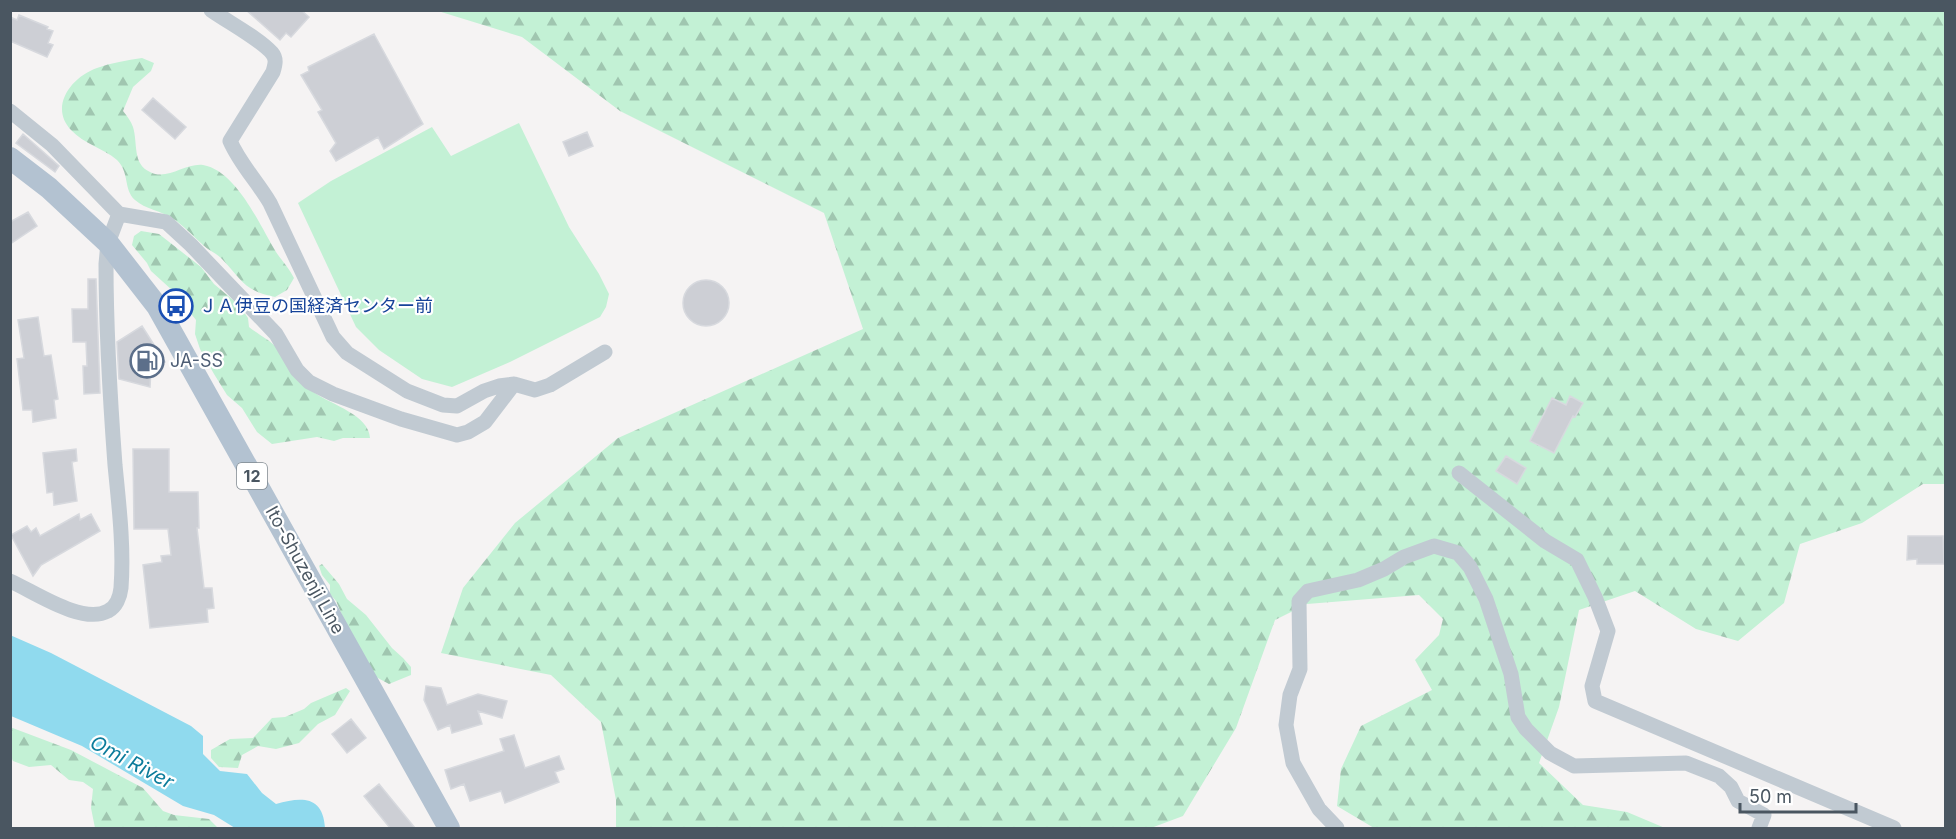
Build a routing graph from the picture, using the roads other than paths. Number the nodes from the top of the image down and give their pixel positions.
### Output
1 (211, 10) edge
2 (10, 111) edge
3 (10, 158) edge
4 (119, 214) junction
5 (108, 243) junction
6 (605, 352) dead end
7 (514, 384) junction
8 (1458, 473) dead end
9 (10, 581) edge
10 (449, 828) edge
11 (1337, 828) edge
12 (1759, 828) edge
13 (1894, 828) edge

1 - 7 street
2 - 4 street
3 - 5 main road, Ito-Shuzenji Line / 12
4 - 5 street
4 - 7 street
5 - 9 street
5 - 10 main road, Ito-Shuzenji Line / 12
6 - 7 street
8 - 13 street
11 - 12 street

